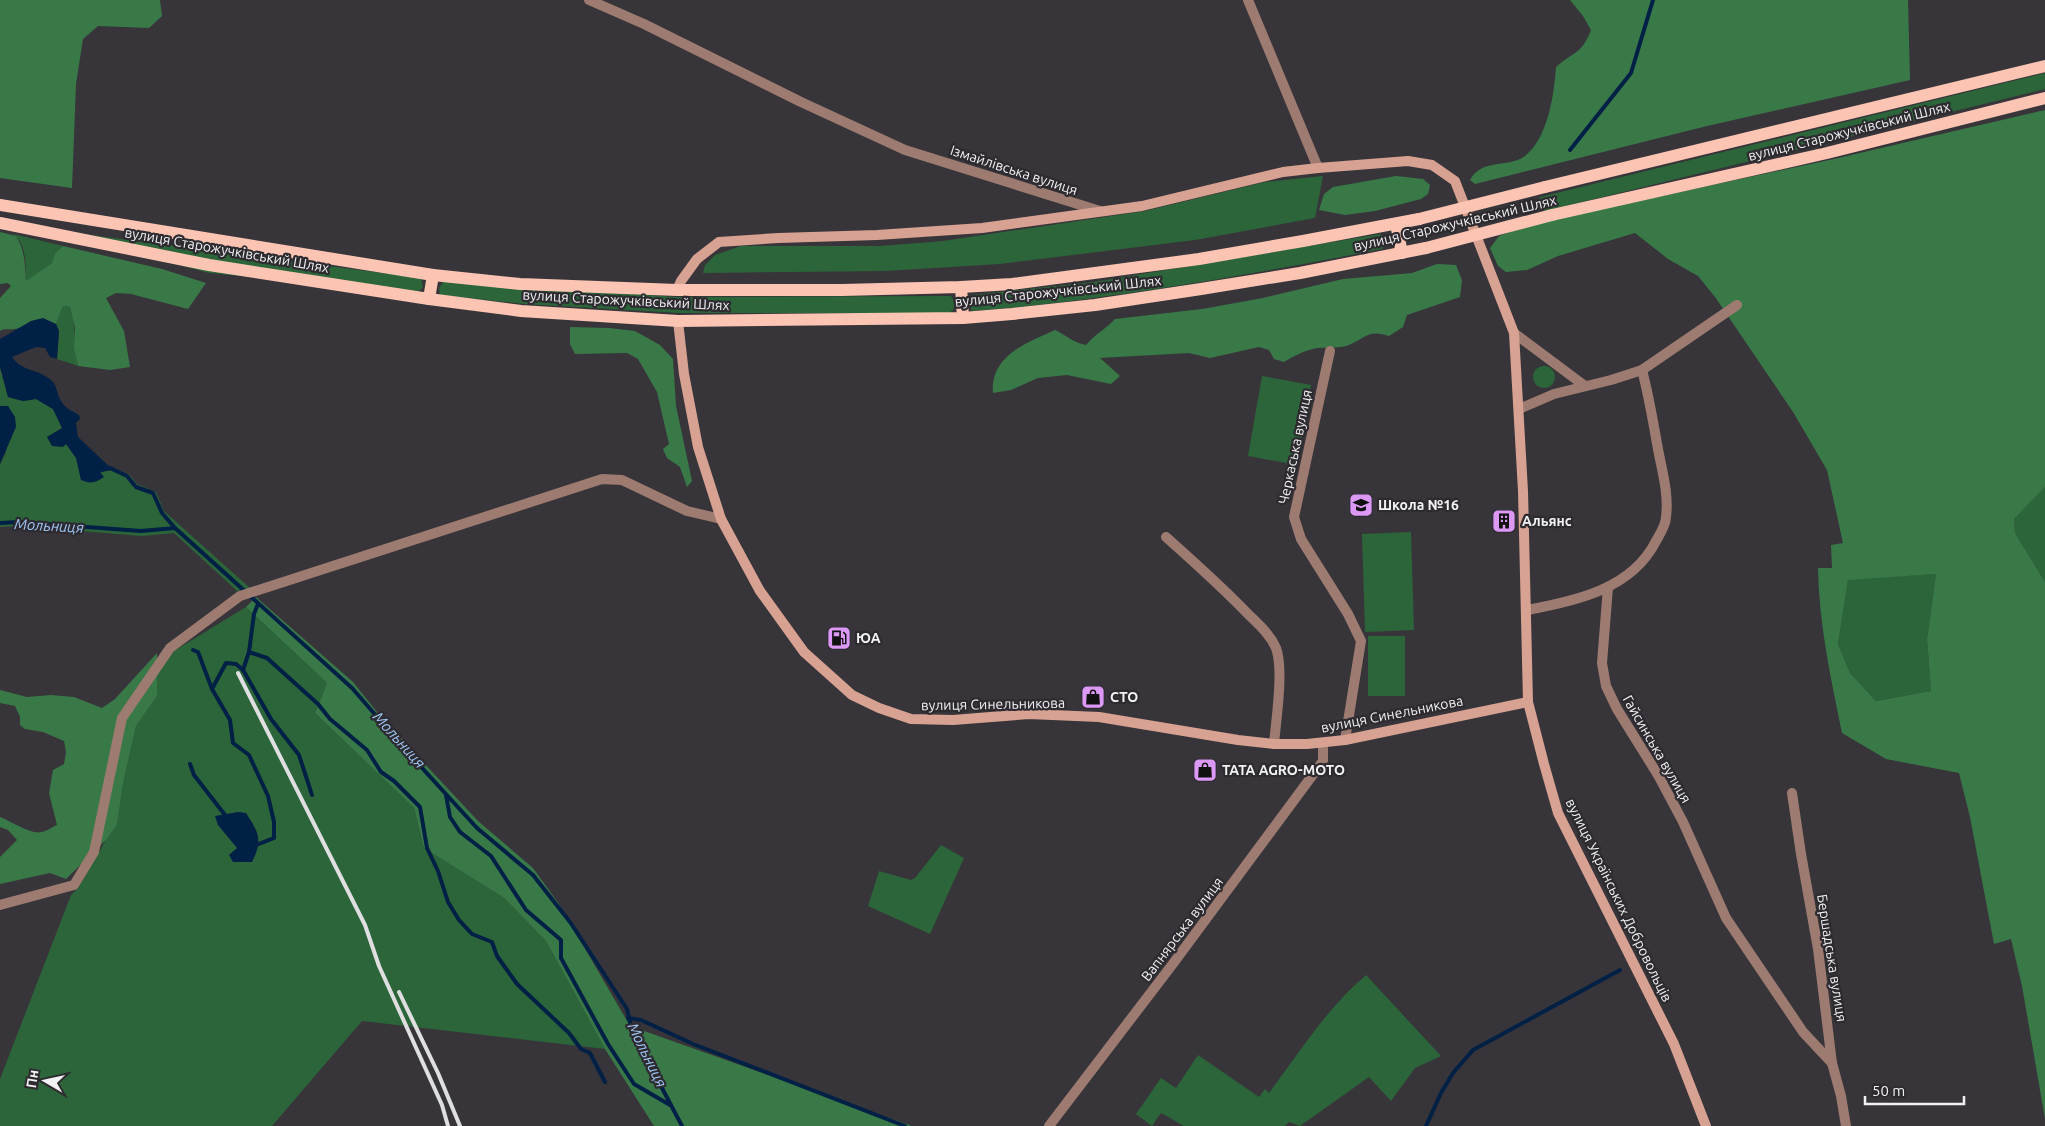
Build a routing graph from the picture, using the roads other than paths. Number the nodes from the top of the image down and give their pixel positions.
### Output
1 (589, 0) edge
2 (1248, 0) edge
3 (2045, 66) edge
4 (2045, 98) edge
5 (1318, 168) junction
6 (1455, 181) joint
7 (0, 205) edge
8 (1100, 211) junction
9 (0, 223) edge
10 (1396, 224) junction
11 (1402, 253) junction
12 (433, 275) junction
13 (961, 288) junction
14 (677, 290) junction
15 (429, 299) junction
16 (1737, 305) dead end
17 (963, 318) junction
18 (678, 321) junction
19 (1514, 333) junction
20 (1330, 351) dead end
21 (1642, 370) junction
22 (1584, 386) junction
23 (1519, 409) junction
24 (721, 519) junction
25 (1166, 537) dead end
26 (1608, 587) junction
27 (1527, 610) junction
28 (1528, 702) junction
29 (1345, 740) junction
30 (1323, 743) junction
31 (1274, 744) junction
32 (1792, 793) dead end
33 (0, 905) edge
34 (1832, 1063) junction
35 (1049, 1126) edge
36 (1706, 1126) edge
37 (1846, 1126) edge

1 - 8 street, Ізмайлівська вулиця
2 - 5 street
3 - 10 main road, вулиця Старожучківський Шлях, bridge
4 - 11 main road, вулиця Старожучківський Шлях, bridge
5 - 6 street, Ізмайлівська вулиця
5 - 8 street, Ізмайлівська вулиця
6 - 19 street, вулиця Українських Добровольців
7 - 12 main road, вулиця Старожучківський Шлях
8 - 14 street
9 - 15 main road, вулиця Старожучківський Шлях
10 - 11 main road
10 - 13 main road, вулиця Старожучківський Шлях
11 - 17 main road, вулиця Старожучківський Шлях
12 - 14 main road, вулиця Старожучківський Шлях
12 - 15 main road
13 - 14 main road, вулиця Старожучківський Шлях
13 - 17 main road
15 - 18 main road, вулиця Старожучківський Шлях
16 - 21 street
17 - 18 main road, вулиця Старожучківський Шлях
18 - 24 street, вулиця Синельникова
19 - 22 street
19 - 23 street, вулиця Українських Добровольців
20 - 29 street, Черкаська вулиця
21 - 22 street
21 - 26 street
22 - 23 street
23 - 27 street, вулиця Українських Добровольців
24 - 31 street, вулиця Синельникова
24 - 33 street
25 - 31 street
26 - 27 street
26 - 34 street, Гайсинська вулиця
27 - 28 street, вулиця Українських Добровольців
28 - 29 street, вулиця Синельникова
28 - 36 street, вулиця Українських Добровольців
29 - 30 street, вулиця Синельникова
30 - 31 street, вулиця Синельникова
30 - 35 street, Вапнярська вулиця
32 - 34 street, Бершадська вулиця
34 - 37 street, Бершадська вулиця

